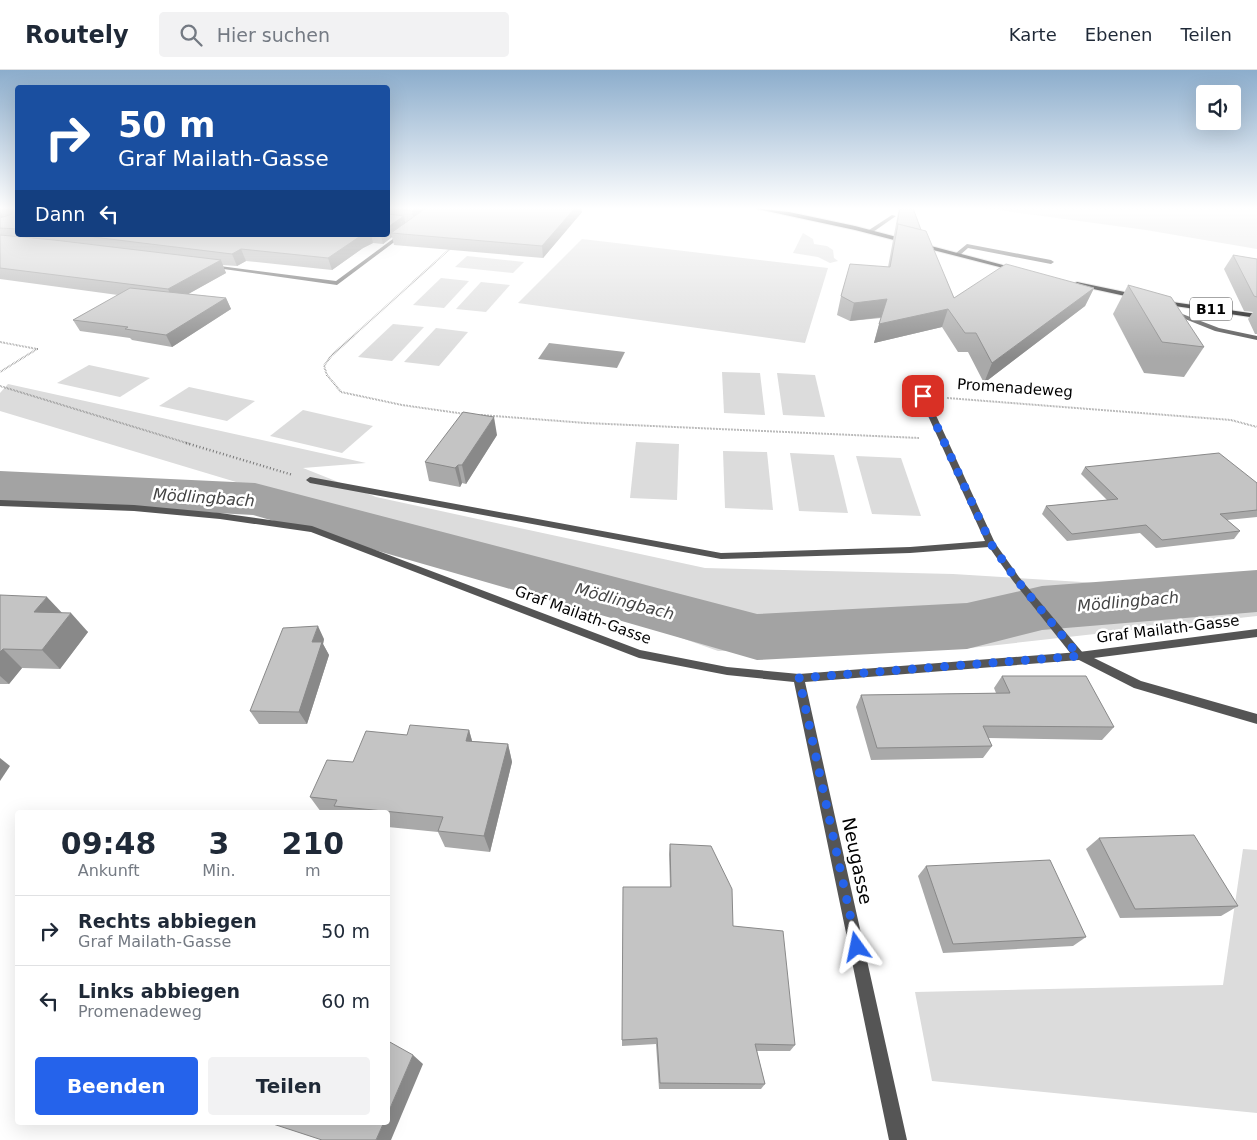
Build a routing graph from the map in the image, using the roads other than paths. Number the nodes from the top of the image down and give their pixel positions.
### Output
1 (370, 258) edge
2 (973, 258) edge
3 (1030, 258) edge
4 (1051, 262) dead end
5 (209, 266) edge
6 (1024, 271) edge
7 (1070, 283) edge
8 (1145, 298) edge
9 (1155, 300) edge
10 (1164, 302) junction
11 (1257, 316) edge
12 (1257, 338) edge
13 (923, 396) road end
14 (310, 480) road end
15 (0, 503) edge
16 (991, 544) junction
17 (1257, 634) edge
18 (1079, 656) junction
19 (799, 678) junction
20 (1257, 719) edge
21 (898, 1140) edge

1 - 5 street
2 - 6 main road
3 - 4 street
7 - 8 main road
9 - 10 main road, B11
10 - 11 main road, B11
10 - 12 street
13 - 16 street
14 - 16 street
15 - 19 street, Graf Mailath-Gasse
16 - 18 street
17 - 18 street, Graf Mailath-Gasse
18 - 19 street, Graf Mailath-Gasse
18 - 20 street
19 - 21 street, Neugasse

